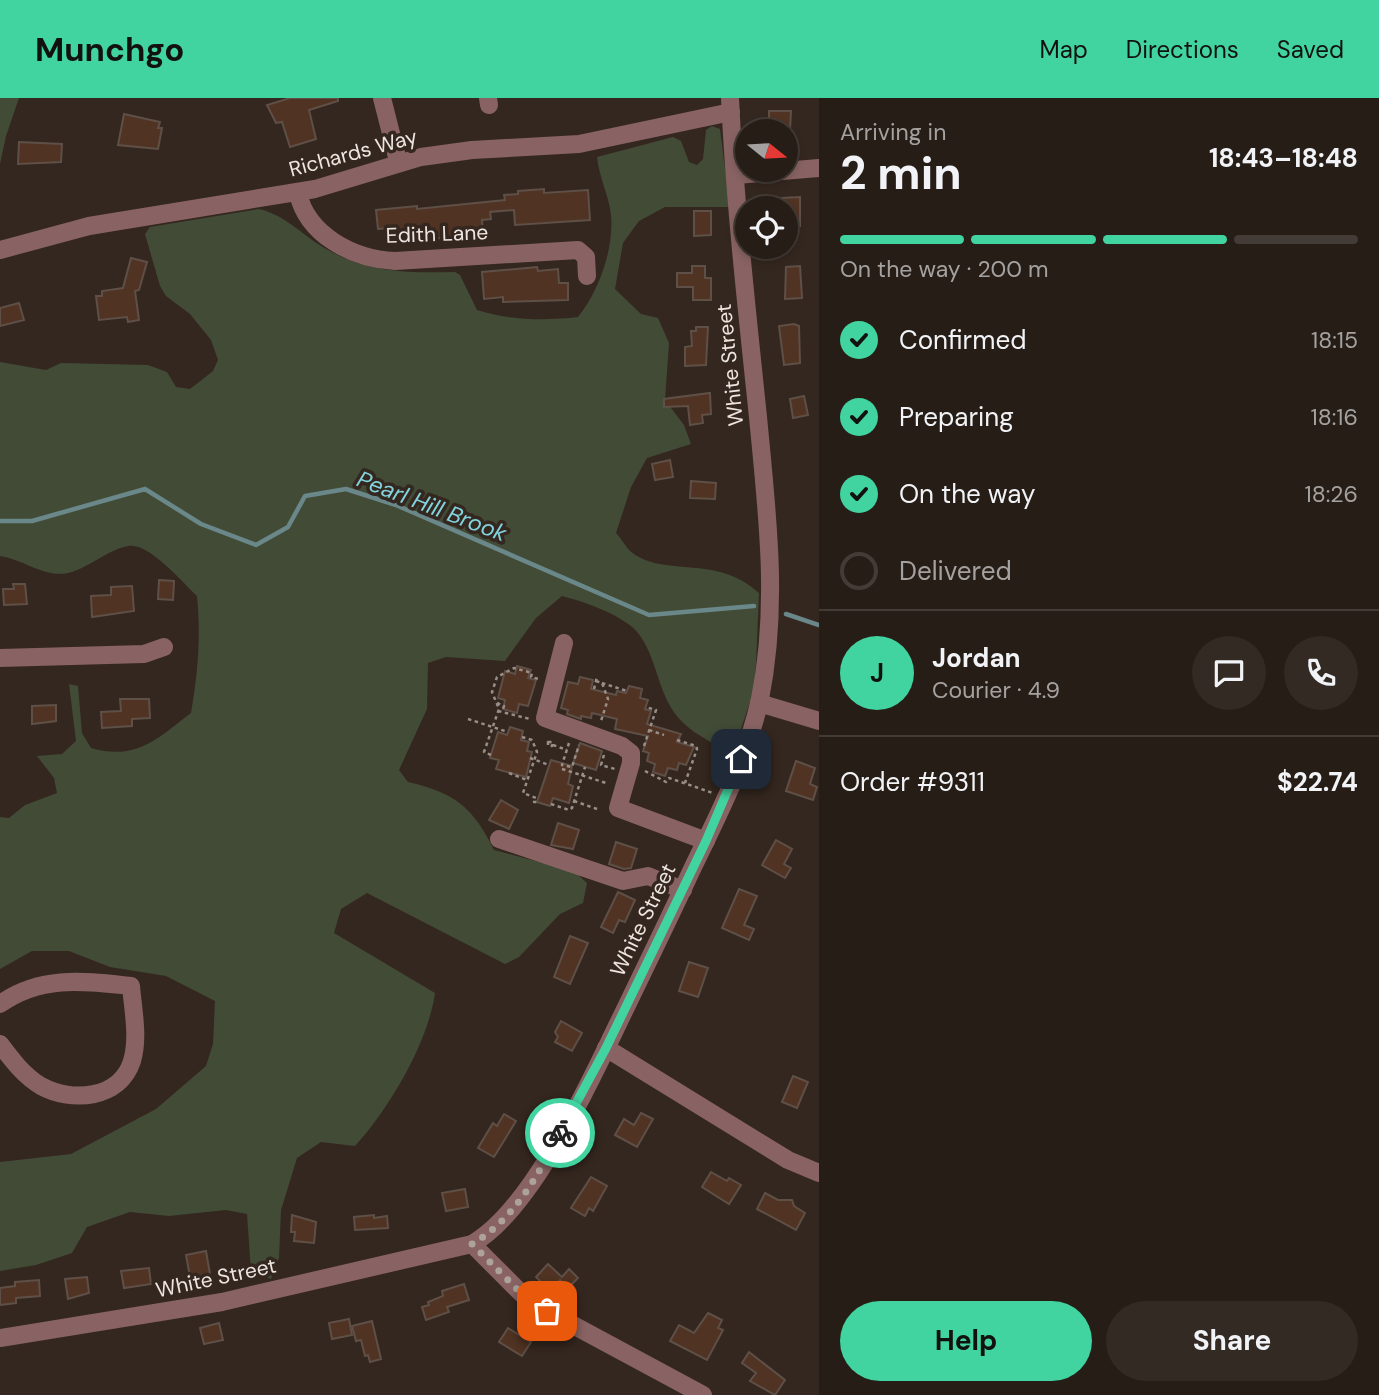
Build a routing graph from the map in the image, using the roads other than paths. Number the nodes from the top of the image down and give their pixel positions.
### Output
1 (382, 98) edge
2 (727, 108) edge
3 (398, 161) junction
4 (735, 168) edge
5 (819, 168) edge
6 (798, 170) edge
7 (737, 182) edge
8 (298, 193) junction
9 (0, 250) edge
10 (587, 276) dead end
11 (564, 643) dead end
12 (164, 647) dead end
13 (0, 658) edge
14 (759, 703) junction
15 (819, 721) edge
16 (499, 839) dead end
17 (706, 841) junction
18 (683, 890) junction
19 (0, 1004) edge
20 (0, 1044) edge
21 (606, 1048) junction
22 (818, 1169) edge
23 (472, 1244) junction
24 (0, 1338) edge
25 (703, 1395) edge

1 - 3 street
2 - 3 street, Richards Way
2 - 4 street, White Street
3 - 8 street, Richards Way
5 - 6 street
7 - 14 street, White Street
8 - 9 street, Richards Way
8 - 10 street, Edith Lane
11 - 17 street
12 - 13 street
14 - 15 street
14 - 17 street, White Street
16 - 18 street
17 - 18 street, White Street
18 - 21 street, White Street
19 - 20 street
21 - 22 street
21 - 23 street, White Street
23 - 24 street, White Street
23 - 25 street

